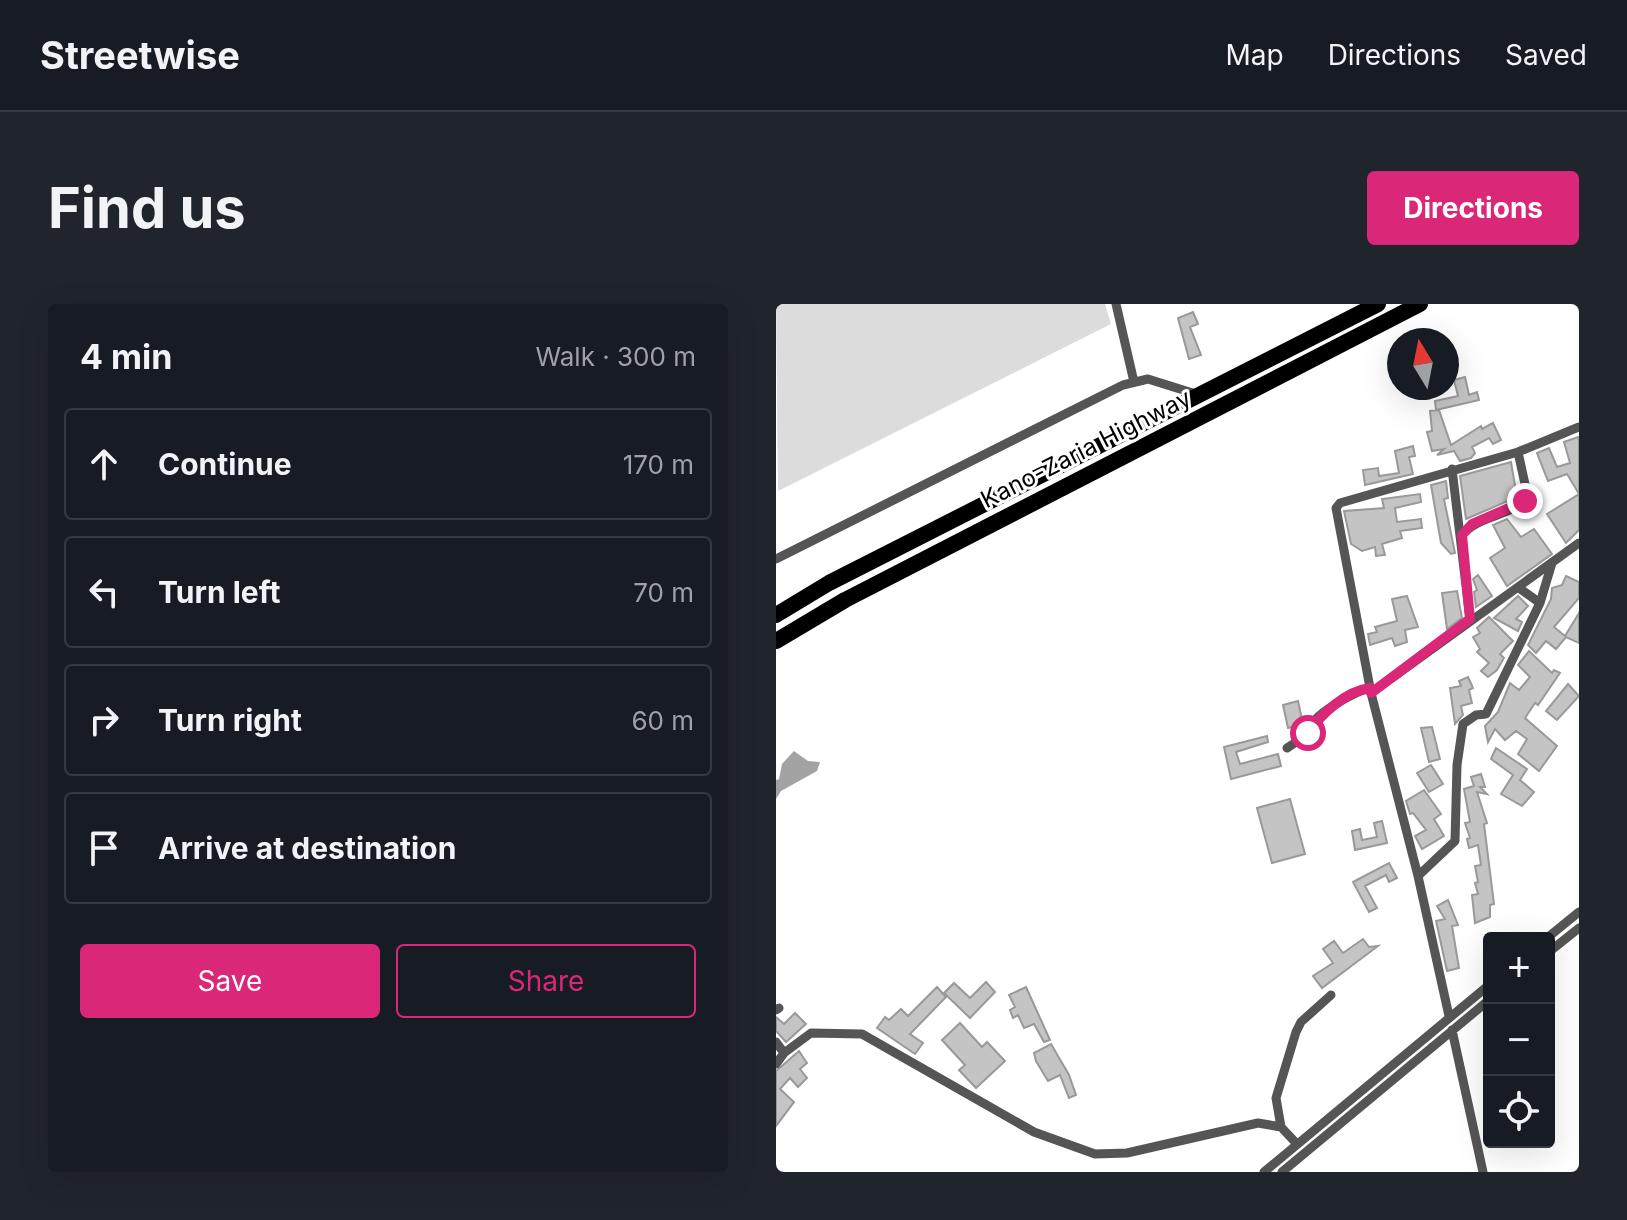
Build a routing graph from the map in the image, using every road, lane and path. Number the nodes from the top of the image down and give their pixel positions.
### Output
1 (1116, 304) edge
2 (1378, 304) edge
3 (1420, 304) edge
4 (1134, 382) junction
5 (1199, 395) junction
6 (1579, 427) edge
7 (1518, 452) junction
8 (1452, 469) junction
9 (1462, 535) junction
10 (1579, 543) edge
11 (776, 559) edge
12 (1552, 563) junction
13 (1519, 588) junction
14 (1540, 603) junction
15 (776, 615) edge
16 (1470, 619) junction
17 (776, 641) edge
18 (1371, 690) junction
19 (1287, 748) dead end
20 (1418, 876) junction
21 (1579, 912) edge
22 (1579, 928) edge
23 (1554, 932) edge
24 (1555, 947) edge
25 (1483, 990) edge
26 (1331, 995) dead end
27 (1484, 1004) edge
28 (1449, 1016) junction
29 (1452, 1030) junction
30 (776, 1042) edge
31 (784, 1053) junction
32 (776, 1064) edge
33 (1330, 1114) junction
34 (1338, 1124) junction
35 (1281, 1127) junction
36 (1296, 1143) junction
37 (1264, 1172) edge
38 (1282, 1172) edge
39 (1483, 1172) edge

1 - 4 street
2 - 5 highway, Kano-Zaria Highway
3 - 17 highway, Kano-Zaria Highway
4 - 5 street
4 - 11 street
5 - 15 highway, Kano-Zaria Highway
6 - 7 street
7 - 8 street
7 - 9 street
8 - 9 street
8 - 18 street
9 - 16 street
10 - 12 street
12 - 13 street
12 - 14 street
13 - 14 street
13 - 16 street
14 - 20 street
16 - 18 street
18 - 19 street
18 - 20 street
20 - 28 street
21 - 23 street
22 - 24 street
25 - 28 street
26 - 35 street
27 - 29 street
28 - 33 street
29 - 34 street
29 - 39 street
30 - 31 street
31 - 32 street
31 - 35 street
33 - 34 street
33 - 36 street
34 - 38 street
35 - 36 street
36 - 37 street

